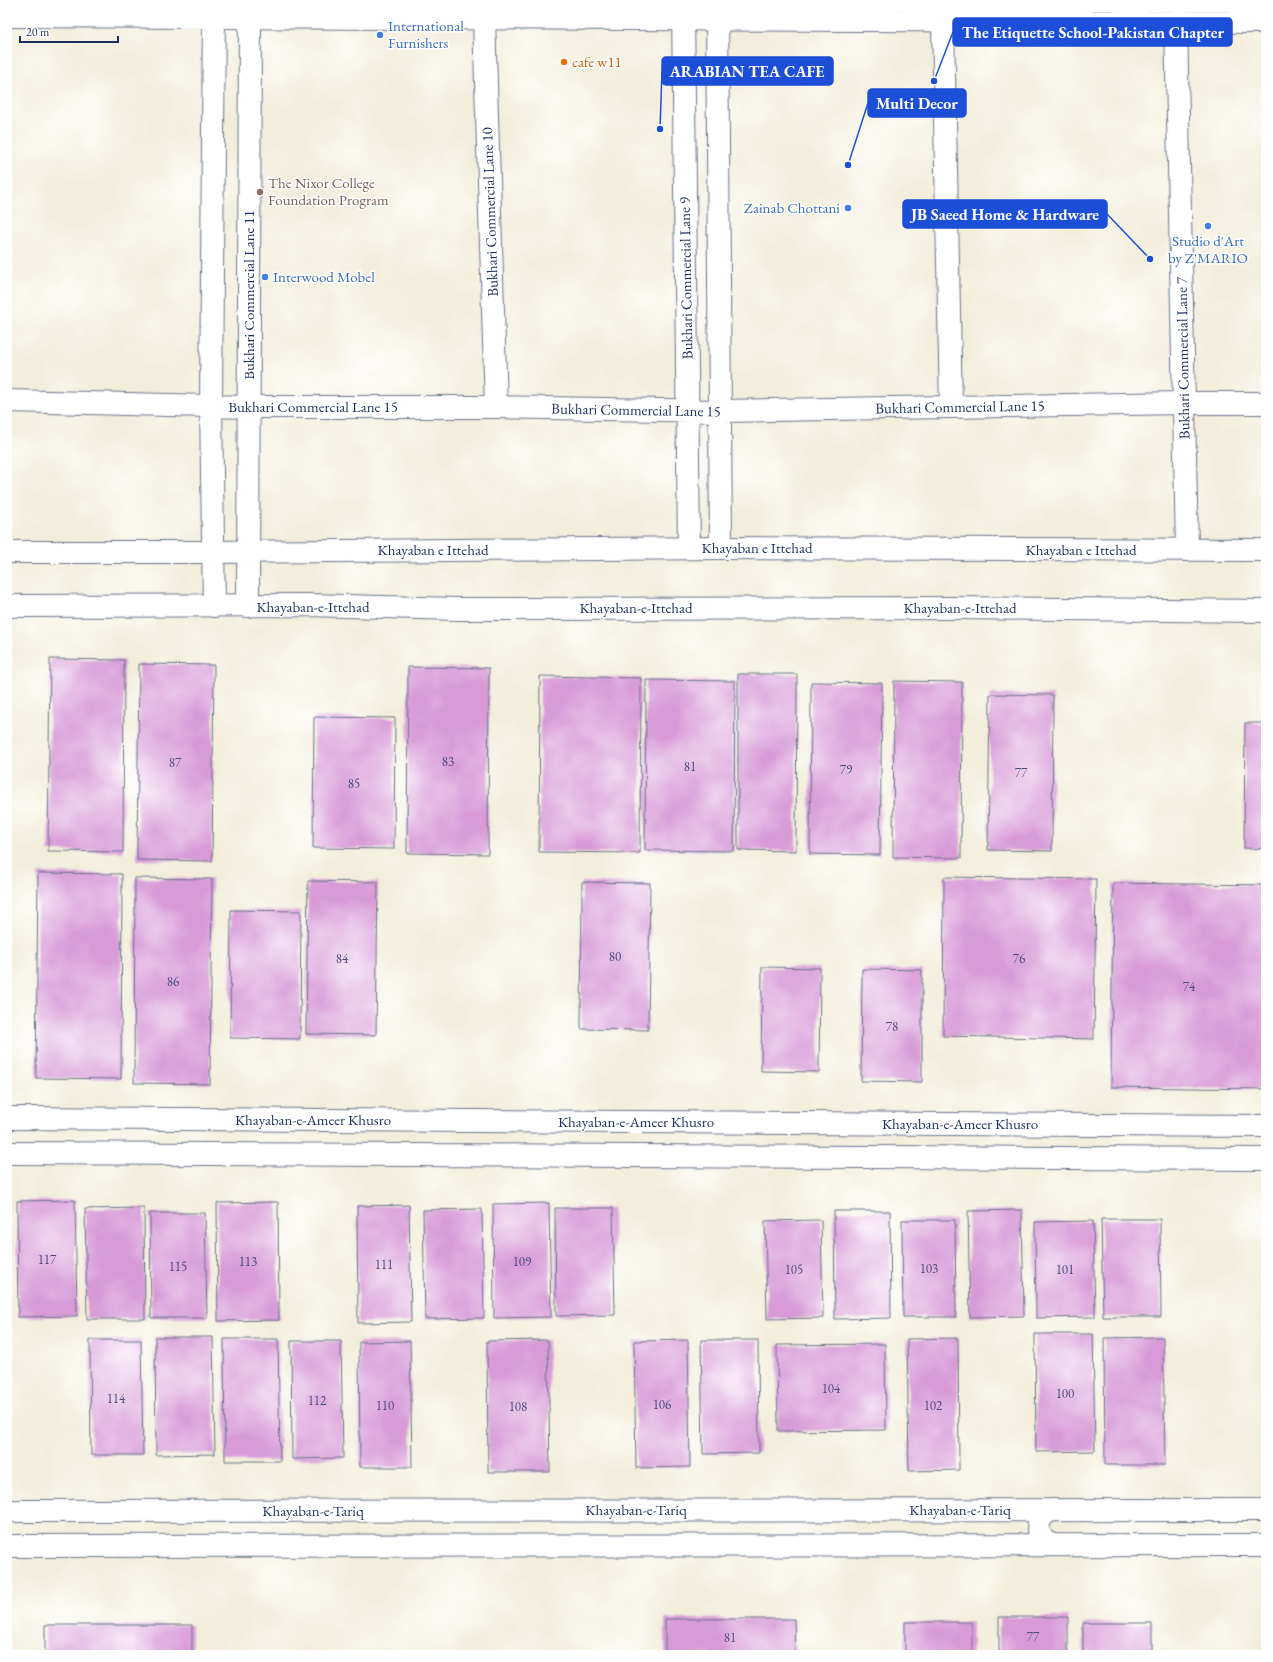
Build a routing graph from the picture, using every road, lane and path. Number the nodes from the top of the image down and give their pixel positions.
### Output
1 (214, 12) edge
2 (250, 12) edge
3 (683, 13) edge
4 (717, 13) edge
5 (7, 16) edge
6 (484, 18) junction
7 (943, 22) junction
8 (1176, 22) junction
9 (1266, 22) edge
10 (7, 401) edge
11 (1184, 403) junction
12 (1266, 403) edge
13 (211, 406) junction
14 (249, 407) junction
15 (496, 407) junction
16 (951, 407) junction
17 (688, 411) junction
18 (719, 411) junction
19 (689, 548) junction
20 (721, 548) junction
21 (1187, 550) junction
22 (1266, 550) edge
23 (7, 552) edge
24 (213, 552) junction
25 (248, 552) junction
26 (7, 606) edge
27 (214, 606) junction
28 (248, 606) junction
29 (1266, 611) edge
30 (7, 1118) edge
31 (1245, 1125) junction
32 (1266, 1126) edge
33 (7, 1153) edge
34 (1256, 1159) edge
35 (945, 1510) junction
36 (1053, 1510) junction
37 (1266, 1510) edge
38 (7, 1511) edge
39 (1053, 1545) junction
40 (1266, 1545) edge
41 (7, 1546) edge
42 (954, 1546) junction

1 - 2 street
1 - 5 street
1 - 13 street
2 - 6 street
2 - 14 street, Bukhari Commercial Lane 11
3 - 4 street
3 - 6 street
3 - 17 street, Bukhari Commercial Lane 9
4 - 7 street
4 - 18 street, Bukhari Commercial Lane 9
6 - 15 street, Bukhari Commercial Lane 10
7 - 8 street
7 - 16 street
8 - 9 street
8 - 11 street, Bukhari Commercial Lane 7
10 - 13 street, Bukhari Commercial Lane 15
11 - 12 street, Bukhari Commercial Lane 15
11 - 16 street, Bukhari Commercial Lane 15
11 - 21 street, Bukhari Commercial Lane 7
13 - 14 street, Bukhari Commercial Lane 15
13 - 24 street
14 - 15 street, Bukhari Commercial Lane 15
14 - 25 street, Bukhari Commercial Lane 11
15 - 17 street, Bukhari Commercial Lane 15
16 - 18 street, Bukhari Commercial Lane 15
17 - 18 street, Bukhari Commercial Lane 15
17 - 19 street, Bukhari Commercial Lane 9
18 - 20 street, Bukhari Commercial Lane 9
19 - 20 street, Khayaban e Ittehad
19 - 25 street, Khayaban e Ittehad
20 - 21 street, Khayaban e Ittehad
21 - 22 street, Khayaban e Ittehad
23 - 24 street
24 - 25 street
24 - 27 street
25 - 28 street, Bukhari Commercial Lane 11
26 - 27 street, Khayaban-e-Ittehad
27 - 28 street, Khayaban-e-Ittehad
28 - 29 street, Khayaban-e-Ittehad
30 - 31 street, Khayaban-e-Ameer Khusro
31 - 32 street, Khayaban-e-Ameer Khusro
31 - 34 street
33 - 34 street
35 - 36 street, Khayaban-e-Tariq
35 - 38 street, Khayaban-e-Tariq
35 - 42 street
36 - 37 street, Khayaban-e-Tariq
36 - 39 street
39 - 40 street
39 - 42 street
41 - 42 street

